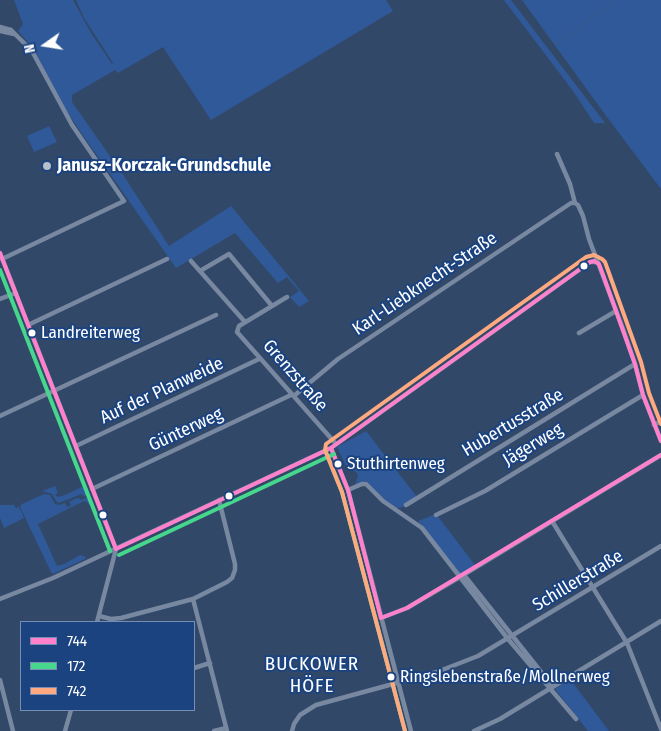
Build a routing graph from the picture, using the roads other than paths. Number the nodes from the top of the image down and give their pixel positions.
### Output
1 (0, 27) edge
2 (0, 31) edge
3 (14, 34) junction
4 (557, 154) dead end
5 (575, 203) junction
6 (0, 253) edge
7 (2, 259) junction
8 (167, 259) dead end
9 (191, 261) dead end
10 (596, 262) junction
11 (200, 271) junction
12 (16, 293) junction
13 (287, 297) dead end
14 (0, 299) edge
15 (272, 306) junction
16 (616, 311) junction
17 (216, 315) dead end
18 (245, 322) junction
19 (28, 325) junction
20 (579, 333) dead end
21 (259, 359) dead end
22 (635, 364) junction
23 (54, 391) junction
24 (293, 395) junction
25 (643, 395) junction
26 (0, 416) edge
27 (661, 421) edge
28 (654, 425) junction
29 (661, 441) edge
30 (334, 445) junction
31 (76, 446) junction
32 (661, 455) edge
33 (92, 489) junction
34 (348, 490) junction
35 (219, 500) junction
36 (406, 505) dead end
37 (436, 515) dead end
38 (552, 521) junction
39 (661, 546) edge
40 (116, 549) junction
41 (462, 576) junction
42 (593, 588) junction
43 (0, 599) edge
44 (193, 599) junction
45 (99, 616) junction
46 (381, 618) junction
47 (97, 621) edge
48 (661, 622) edge
49 (510, 638) junction
50 (627, 643) junction
51 (210, 664) junction
52 (195, 668) edge
53 (0, 680) edge
54 (398, 683) junction
55 (552, 688) junction
56 (71, 711) edge
57 (576, 719) dead end
58 (227, 729) edge
59 (661, 729) edge
60 (13, 731) edge
61 (65, 731) edge
62 (214, 731) edge
63 (292, 731) edge
64 (411, 731) edge
65 (474, 731) edge

1 - 3 street
2 - 3 street
3 - 7 street
4 - 5 street
5 - 10 street
5 - 24 street, Karl-Liebknecht-Straße
6 - 7 street
7 - 12 street
8 - 19 street
9 - 11 street
10 - 16 street
10 - 30 street
11 - 15 street
11 - 18 street
12 - 14 street
12 - 19 street
13 - 15 street
15 - 18 street
16 - 20 street
16 - 22 street
17 - 23 street
18 - 24 street, Grenzstraße
19 - 23 street
21 - 31 street, Auf der Planweide
22 - 25 street
22 - 36 street, Hubertusstraße
23 - 26 street
23 - 31 street
24 - 30 street, Grenzstraße
24 - 33 street, Günterweg
25 - 28 street
25 - 37 street, Jägerweg
27 - 28 street
28 - 29 street
30 - 34 street, Grenzstraße
30 - 35 street
31 - 33 street
32 - 38 street
33 - 40 street
34 - 41 street
34 - 46 street, Grenzstraße
35 - 40 street
35 - 44 street
38 - 41 street
38 - 42 street
39 - 42 street, Schillerstraße
40 - 43 street
40 - 45 street
41 - 46 street
41 - 49 street
42 - 49 street, Schillerstraße
42 - 50 street
44 - 45 street
44 - 51 street
45 - 47 street
46 - 54 street, Grenzstraße
48 - 50 street
49 - 54 street, Schillerstraße
49 - 55 street
50 - 55 street
50 - 59 street
51 - 52 street
51 - 58 street
53 - 60 street
54 - 63 street, Schillerstraße
54 - 64 street, Grenzstraße
55 - 57 street
55 - 65 street
56 - 61 street
58 - 62 street

